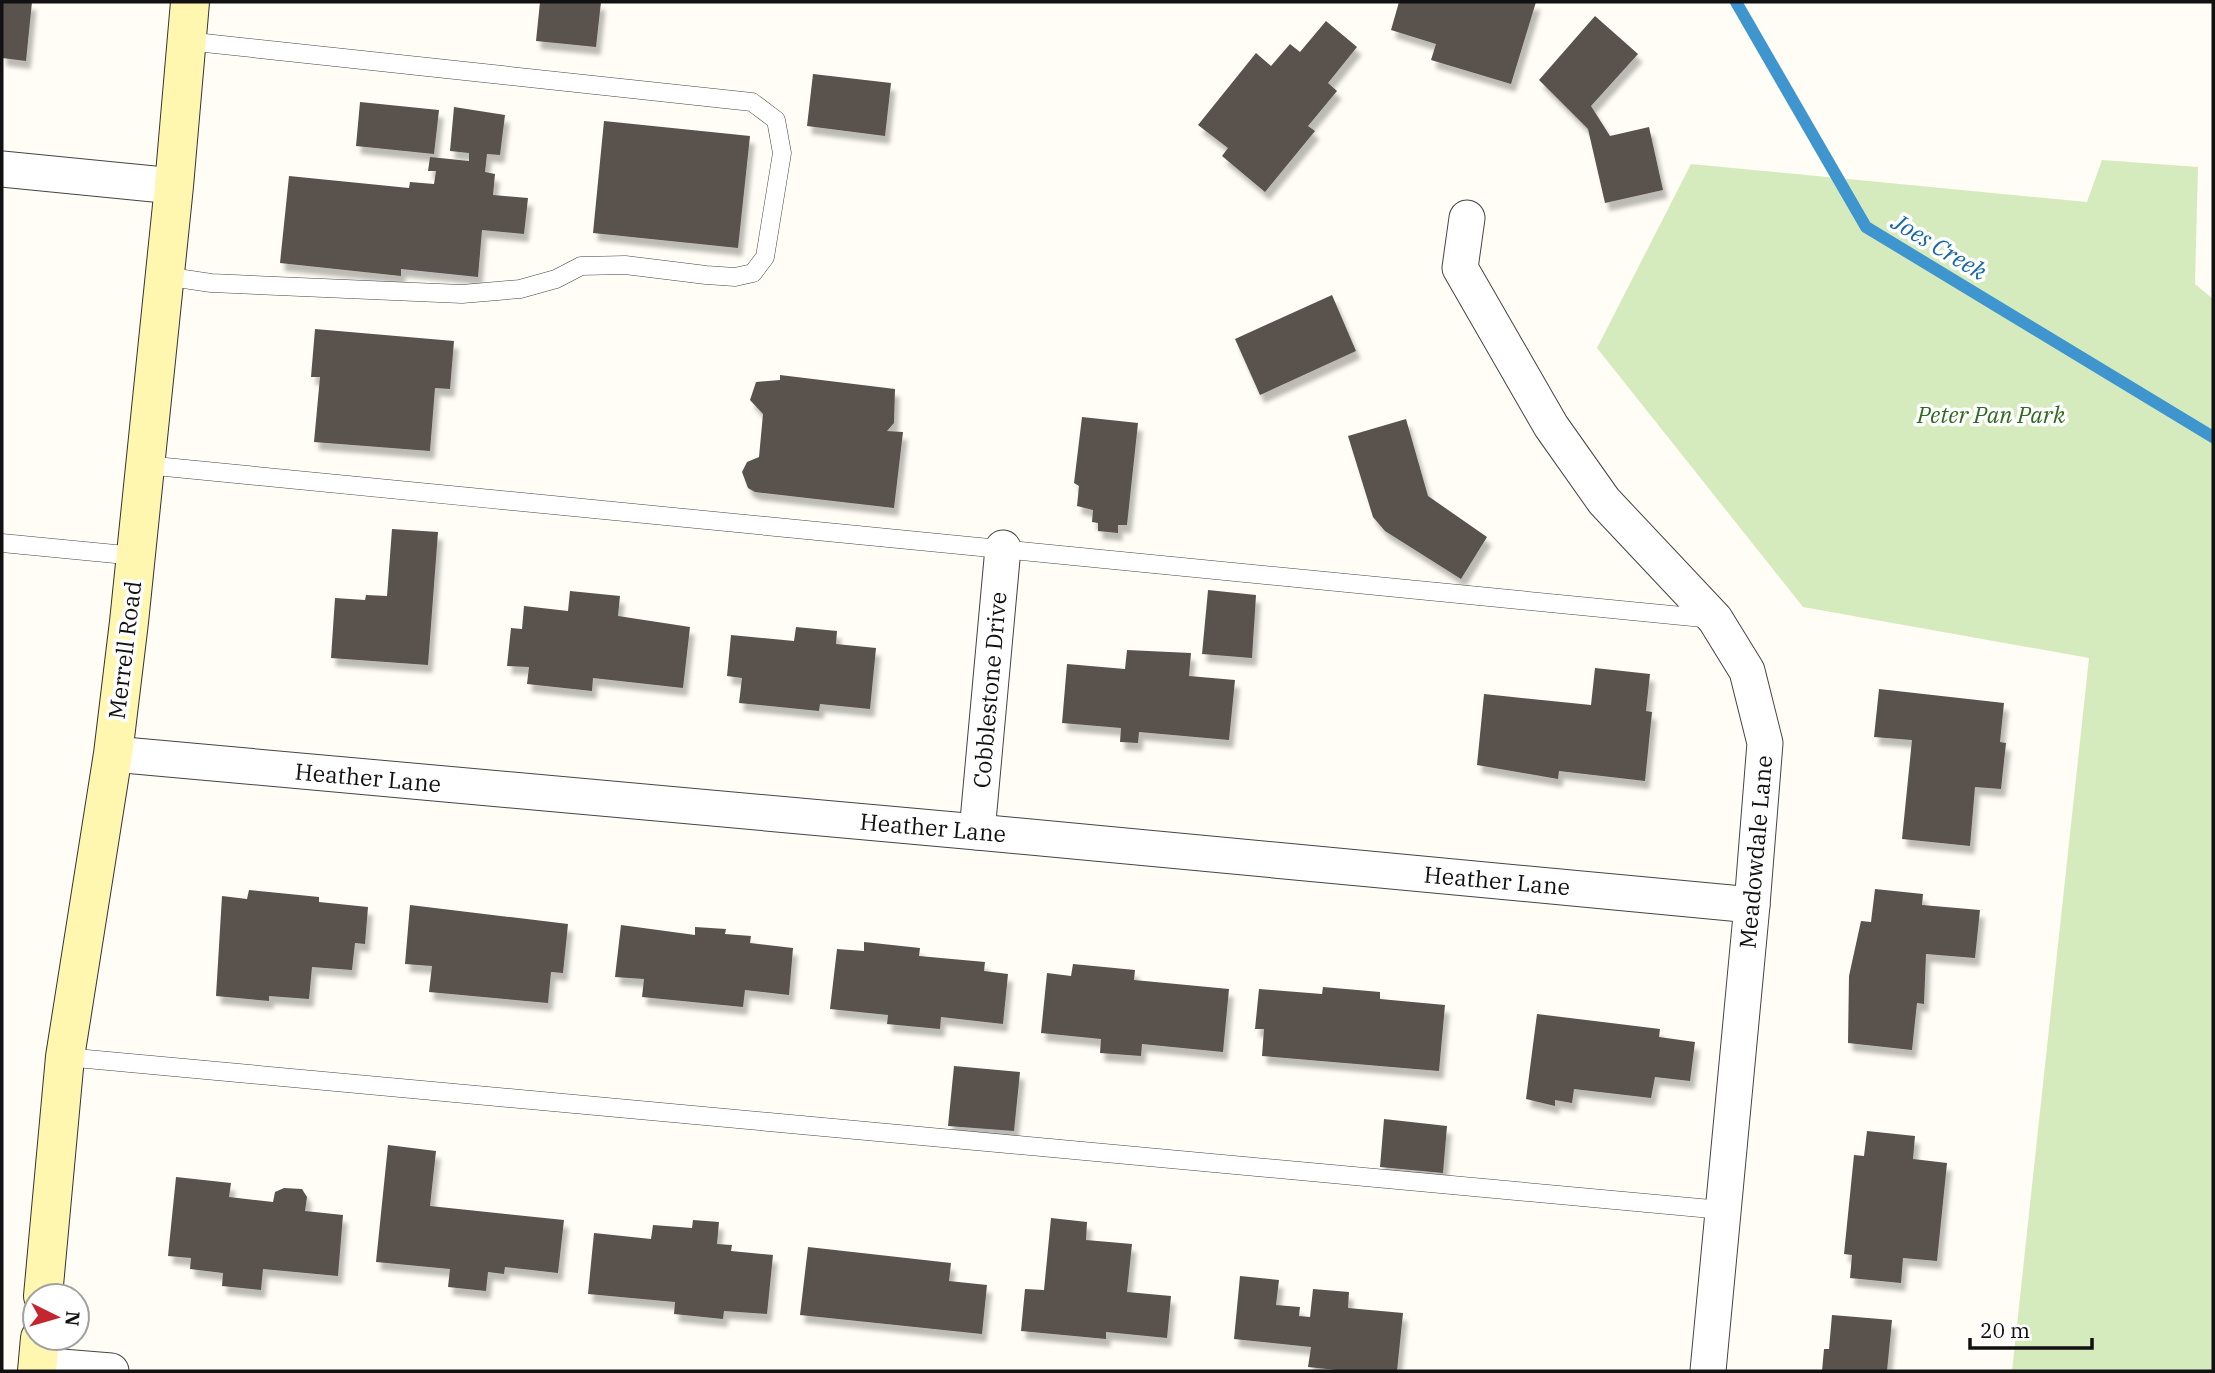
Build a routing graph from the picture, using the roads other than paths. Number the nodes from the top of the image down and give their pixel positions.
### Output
1 (190, 2) edge
2 (186, 41) junction
3 (2, 169) edge
4 (174, 186) junction
5 (1467, 218) dead end
6 (164, 276) junction
7 (145, 465) junction
8 (2, 543) edge
9 (1003, 548) junction
10 (136, 556) junction
11 (1715, 619) junction
12 (113, 754) junction
13 (977, 832) junction
14 (1752, 905) junction
15 (65, 1057) junction
16 (1722, 1210) junction
17 (44, 1282) edge
18 (38, 1358) edge
19 (111, 1371) edge
20 (1708, 1371) edge

1 - 2 street, Merrell Road
2 - 4 street, Merrell Road
2 - 6 lane
3 - 4 street
4 - 6 street, Merrell Road
5 - 11 street, Meadowdale Lane
6 - 7 street, Merrell Road
7 - 9 lane
7 - 10 street, Merrell Road
8 - 10 lane
9 - 11 lane
9 - 13 street, Cobblestone Drive
10 - 12 street, Merrell Road
11 - 14 street, Meadowdale Lane
12 - 13 street, Heather Lane
12 - 15 street, Merrell Road
13 - 14 street, Heather Lane
14 - 16 street, Meadowdale Lane
15 - 16 lane
15 - 17 street, Merrell Road
16 - 20 street, Meadowdale Lane
18 - 19 street

